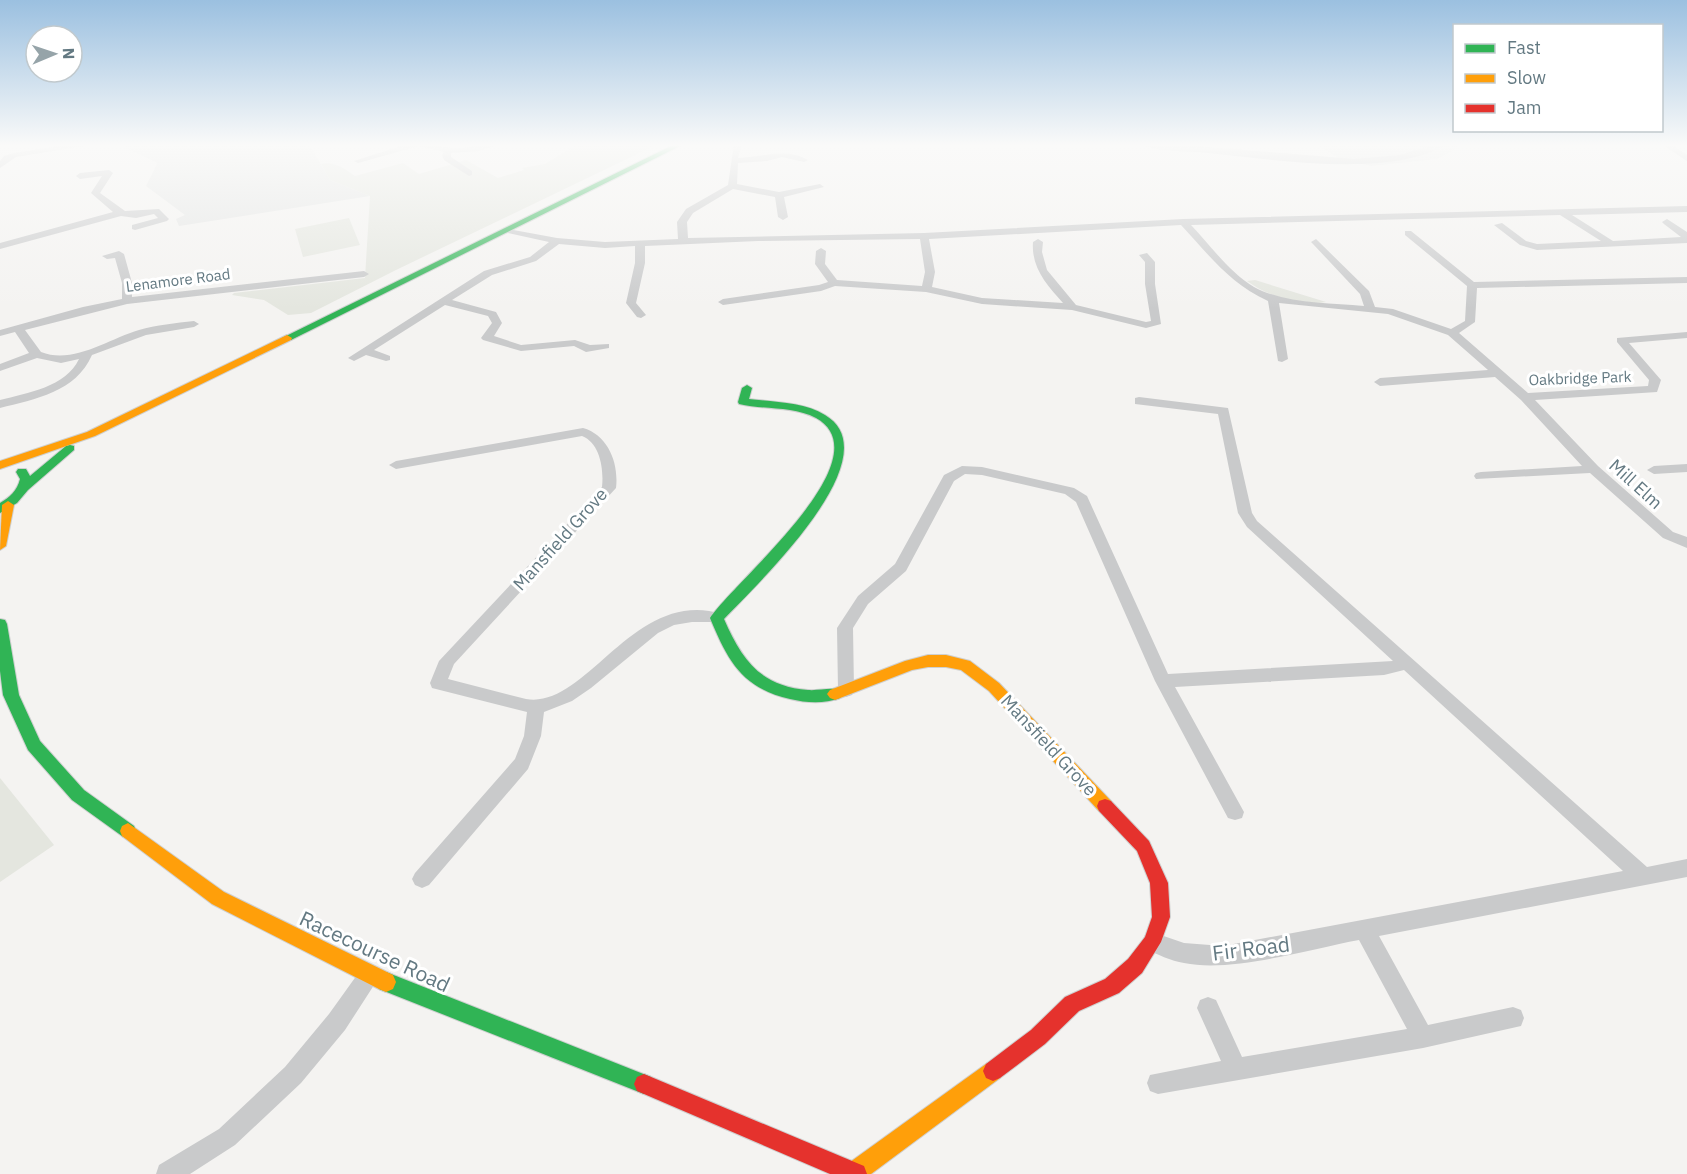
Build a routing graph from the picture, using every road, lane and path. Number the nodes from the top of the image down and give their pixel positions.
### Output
1 (101, 199) edge
2 (570, 199) edge
3 (707, 199) edge
4 (780, 199) edge
5 (1687, 209) edge
6 (1561, 212) junction
7 (118, 214) junction
8 (783, 217) dead end
9 (1183, 222) junction
10 (1667, 222) dead end
11 (1499, 225) dead end
12 (135, 227) dead end
13 (506, 230) junction
14 (1408, 233) dead end
15 (924, 236) junction
16 (1687, 240) edge
17 (557, 241) junction
18 (683, 241) junction
19 (1038, 242) dead end
20 (1316, 242) dead end
21 (640, 244) junction
22 (1612, 244) junction
23 (0, 246) edge
24 (820, 251) dead end
25 (1144, 255) dead end
26 (107, 256) dead end
27 (364, 274) dead end
28 (1687, 280) edge
29 (834, 283) junction
30 (1473, 285) junction
31 (926, 289) junction
32 (1272, 298) junction
33 (127, 301) junction
34 (443, 302) junction
35 (723, 302) dead end
36 (1072, 307) junction
37 (1370, 308) junction
38 (641, 315) dead end
39 (194, 324) dead end
40 (18, 328) junction
41 (0, 333) edge
42 (1452, 333) junction
43 (1687, 335) edge
44 (605, 346) dead end
45 (364, 351) junction
46 (37, 354) junction
47 (87, 354) junction
48 (354, 358) dead end
49 (386, 358) dead end
50 (1282, 359) dead end
51 (0, 368) edge
52 (1497, 373) junction
53 (1380, 382) dead end
54 (747, 388) dead end
55 (1525, 397) junction
56 (1139, 401) dead end
57 (0, 404) edge
58 (91, 434) junction
59 (396, 465) dead end
60 (0, 466) edge
61 (1687, 468) edge
62 (1593, 469) junction
63 (1654, 470) dead end
64 (1481, 476) dead end
65 (25, 487) junction
66 (4, 507) edge
67 (1687, 543) edge
68 (0, 546) edge
69 (717, 618) junction
70 (0, 624) edge
71 (1408, 663) junction
72 (1163, 681) junction
73 (846, 690) junction
74 (535, 707) junction
75 (1235, 812) dead end
76 (1687, 868) edge
77 (1643, 876) junction
78 (422, 879) dead end
79 (1365, 930) junction
80 (1152, 942) junction
81 (369, 975) junction
82 (1208, 1008) dead end
83 (1512, 1018) dead end
84 (1423, 1037) junction
85 (1236, 1069) junction
86 (1158, 1083) dead end
87 (855, 1173) edge
88 (168, 1174) edge

1 - 7 street
2 - 13 main road
3 - 18 street
4 - 8 street
5 - 6 street
6 - 9 street
6 - 22 street
7 - 12 street
7 - 23 street
9 - 15 street
9 - 32 street, Oakbridge Park
10 - 16 street
11 - 22 street
13 - 17 street
13 - 58 main road
14 - 30 street
15 - 18 street
15 - 31 street
16 - 22 street
17 - 21 street
17 - 34 street
18 - 21 street
19 - 36 street
20 - 37 street
21 - 38 street
24 - 29 street
25 - 36 street
26 - 33 street
27 - 33 street, Lenamore Road
28 - 30 street
29 - 31 street
29 - 35 street
30 - 42 street
31 - 36 street
32 - 37 street, Oakbridge Park
32 - 50 street
33 - 40 street, Lenamore Road
34 - 44 street
34 - 45 street
37 - 42 street, Oakbridge Park
39 - 47 street
40 - 41 street, Lenamore Road
40 - 46 street
42 - 52 street, Oakbridge Park
43 - 55 street, Oakbridge Park
45 - 48 street
45 - 49 street
46 - 47 street
46 - 51 street
47 - 57 street
52 - 53 street
52 - 55 street, Oakbridge Park
54 - 69 main road
55 - 62 street, Mill Elm
56 - 71 street
58 - 60 main road
58 - 65 main road
59 - 74 street, Mansfield Grove
60 - 65 main road
61 - 63 street, Mill Elm
62 - 64 street, Mill Elm
62 - 67 street, Mill Elm
65 - 66 main road
66 - 68 main road
69 - 73 main road, Mansfield Grove
69 - 74 street
70 - 81 main road, Racecourse Road
71 - 72 street
71 - 77 street
72 - 73 street
72 - 75 street
73 - 80 main road, Mansfield Grove
74 - 78 street
76 - 77 street, Fir Road
77 - 79 street, Fir Road
79 - 80 street, Fir Road
79 - 84 street
80 - 87 main road
81 - 87 main road, Racecourse Road
81 - 88 street
82 - 85 street
83 - 84 street
84 - 85 street
85 - 86 street

